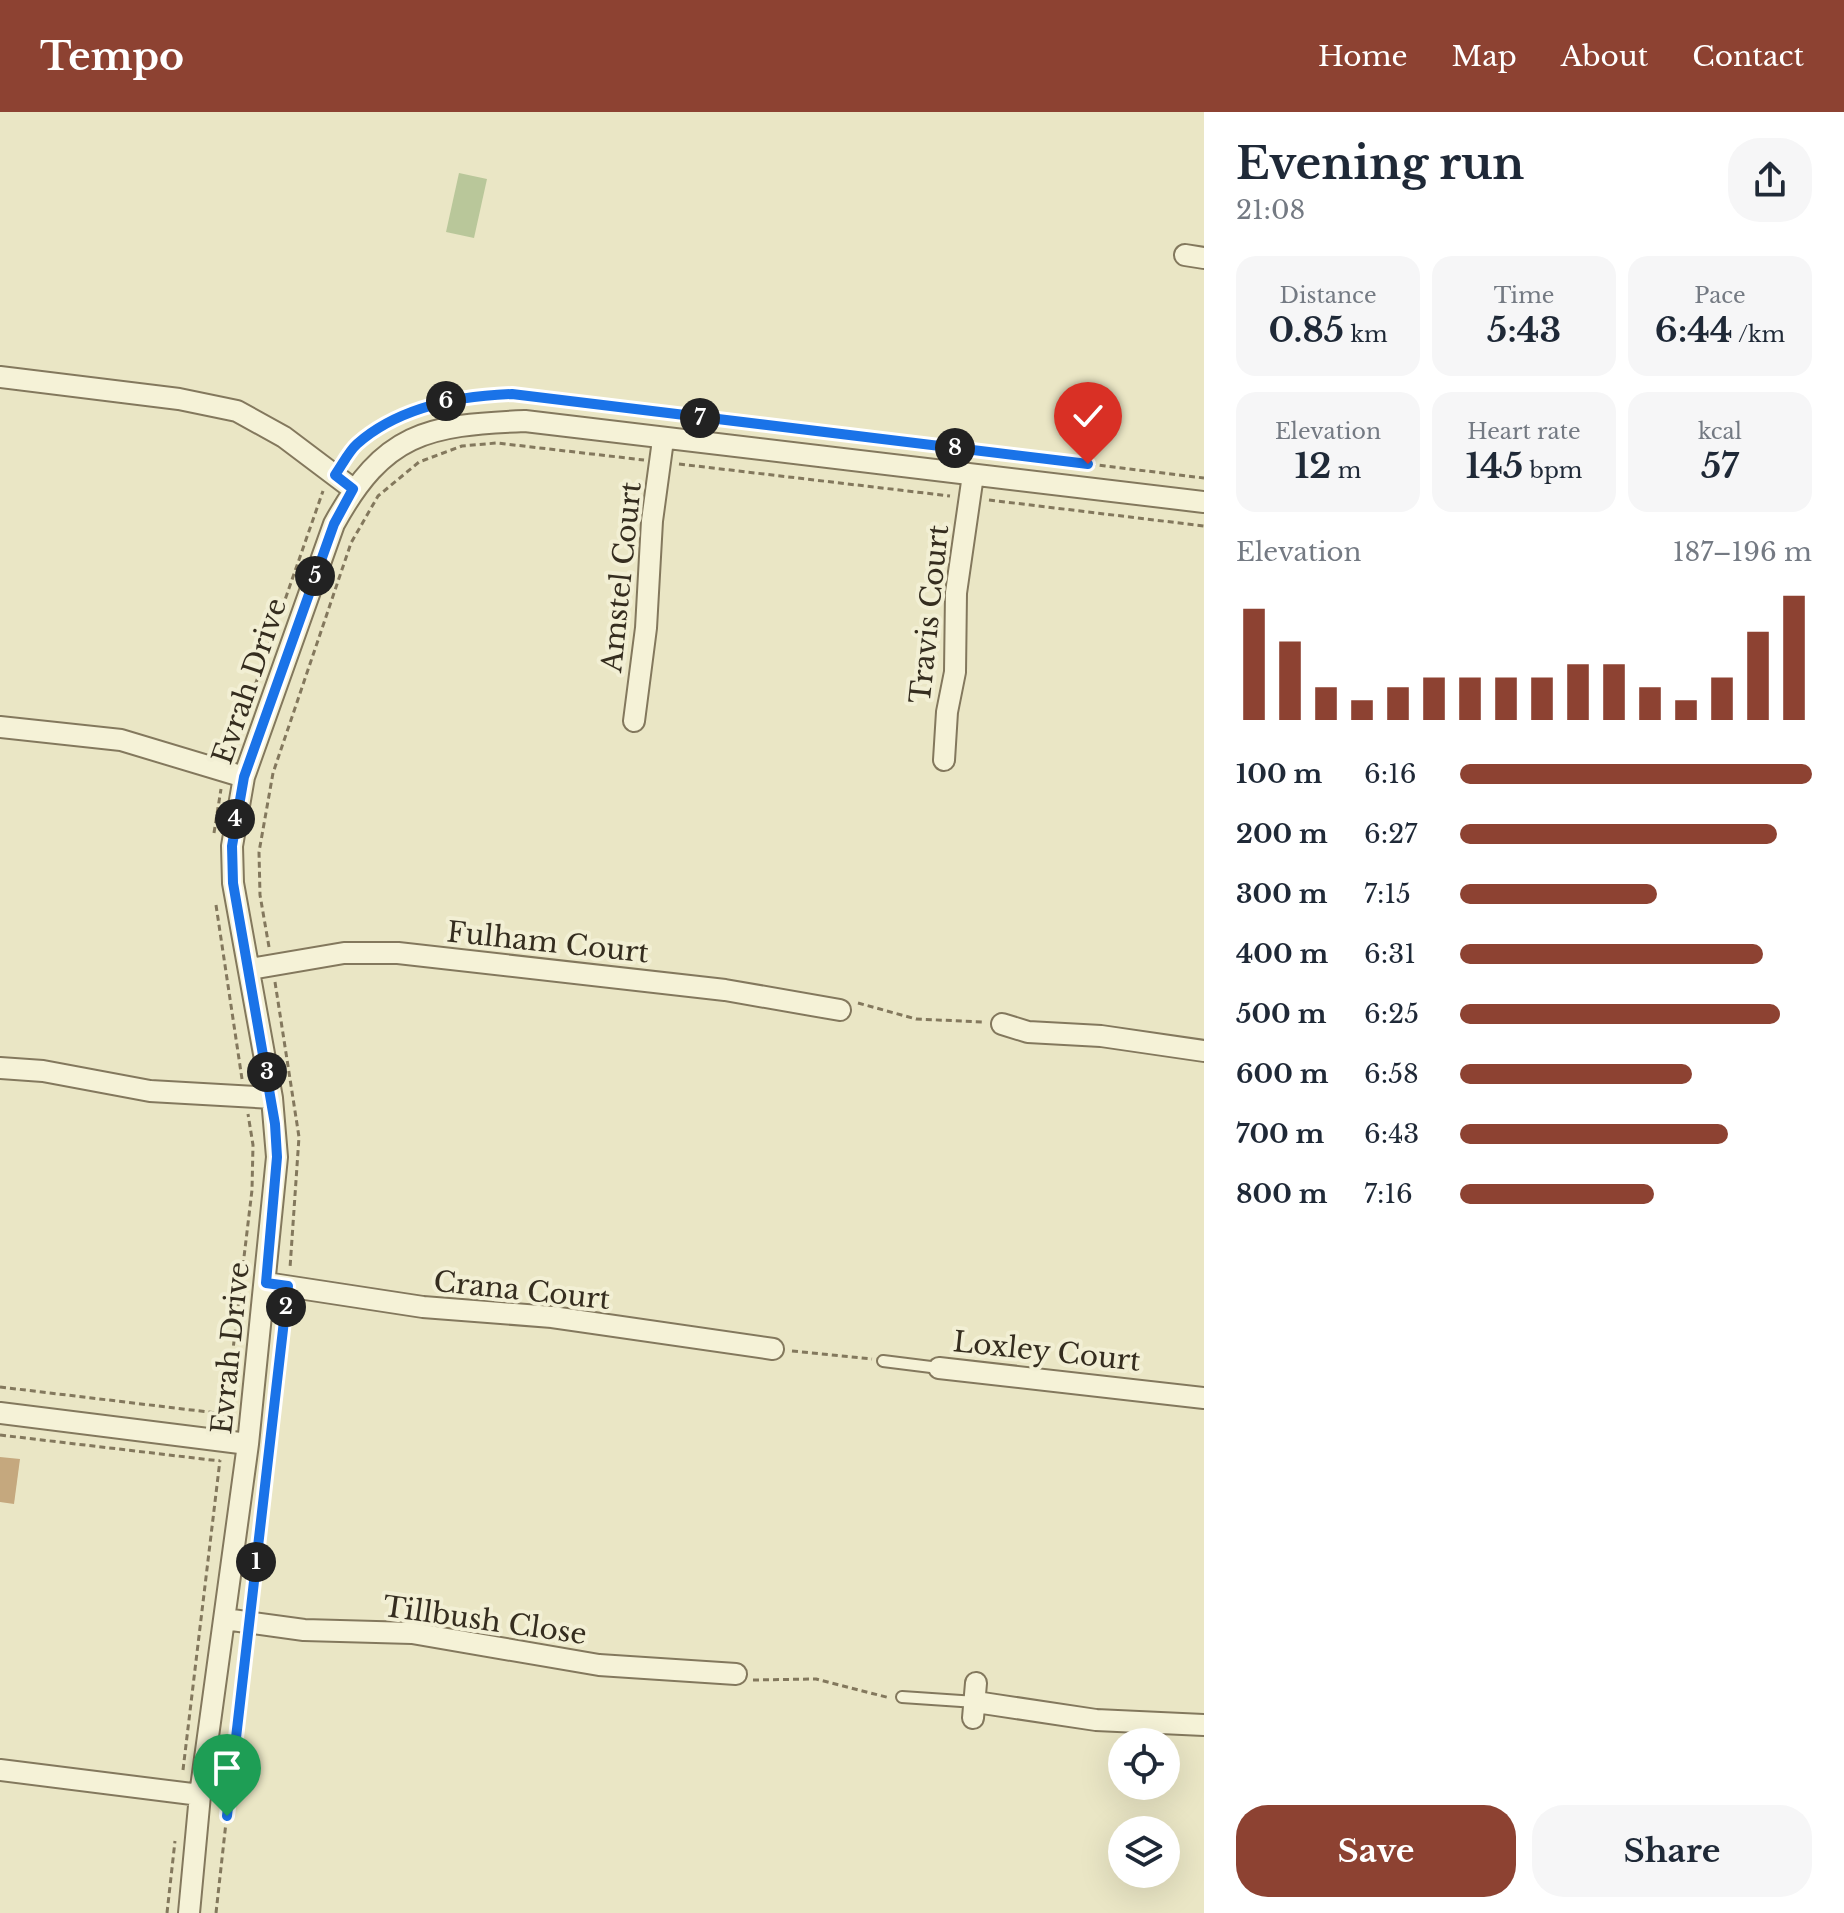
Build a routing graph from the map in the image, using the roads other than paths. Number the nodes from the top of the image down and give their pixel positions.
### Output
1 (0, 377) edge
2 (663, 440) junction
3 (973, 475) junction
4 (353, 489) junction
5 (1204, 502) edge
6 (634, 721) dead end
7 (0, 727) edge
8 (944, 760) dead end
9 (235, 775) junction
10 (250, 969) junction
11 (840, 1010) road end
12 (1002, 1024) road end
13 (1204, 1051) edge
14 (0, 1068) edge
15 (272, 1098) junction
16 (266, 1283) junction
17 (773, 1349) road end
18 (883, 1361) road end
19 (939, 1368) joint
20 (1204, 1398) edge
21 (0, 1413) edge
22 (248, 1444) junction
23 (225, 1619) junction
24 (736, 1674) road end
25 (902, 1697) road end
26 (975, 1701) joint
27 (1204, 1725) edge
28 (0, 1770) edge
29 (191, 1794) junction
30 (189, 1913) edge

1 - 4 street
2 - 3 street, Evrah Drive
2 - 4 street, Evrah Drive
2 - 6 street, Amstel Court
3 - 5 street, Evrah Drive
3 - 8 street, Travis Court
4 - 9 street, Evrah Drive
7 - 9 street
9 - 10 street, Evrah Drive
10 - 11 street, Fulham Court
10 - 15 street, Evrah Drive
12 - 13 street
14 - 15 street
15 - 16 street, Evrah Drive
16 - 17 street, Crana Court
16 - 22 street, Evrah Drive
18 - 19 lane, Loxley Court
19 - 20 street, Loxley Court
21 - 22 street
22 - 23 street, Evrah Drive
23 - 24 street, Tillbush Close
23 - 29 street, Evrah Drive
25 - 26 lane
26 - 27 street
28 - 29 street
29 - 30 street, Evrah Drive

